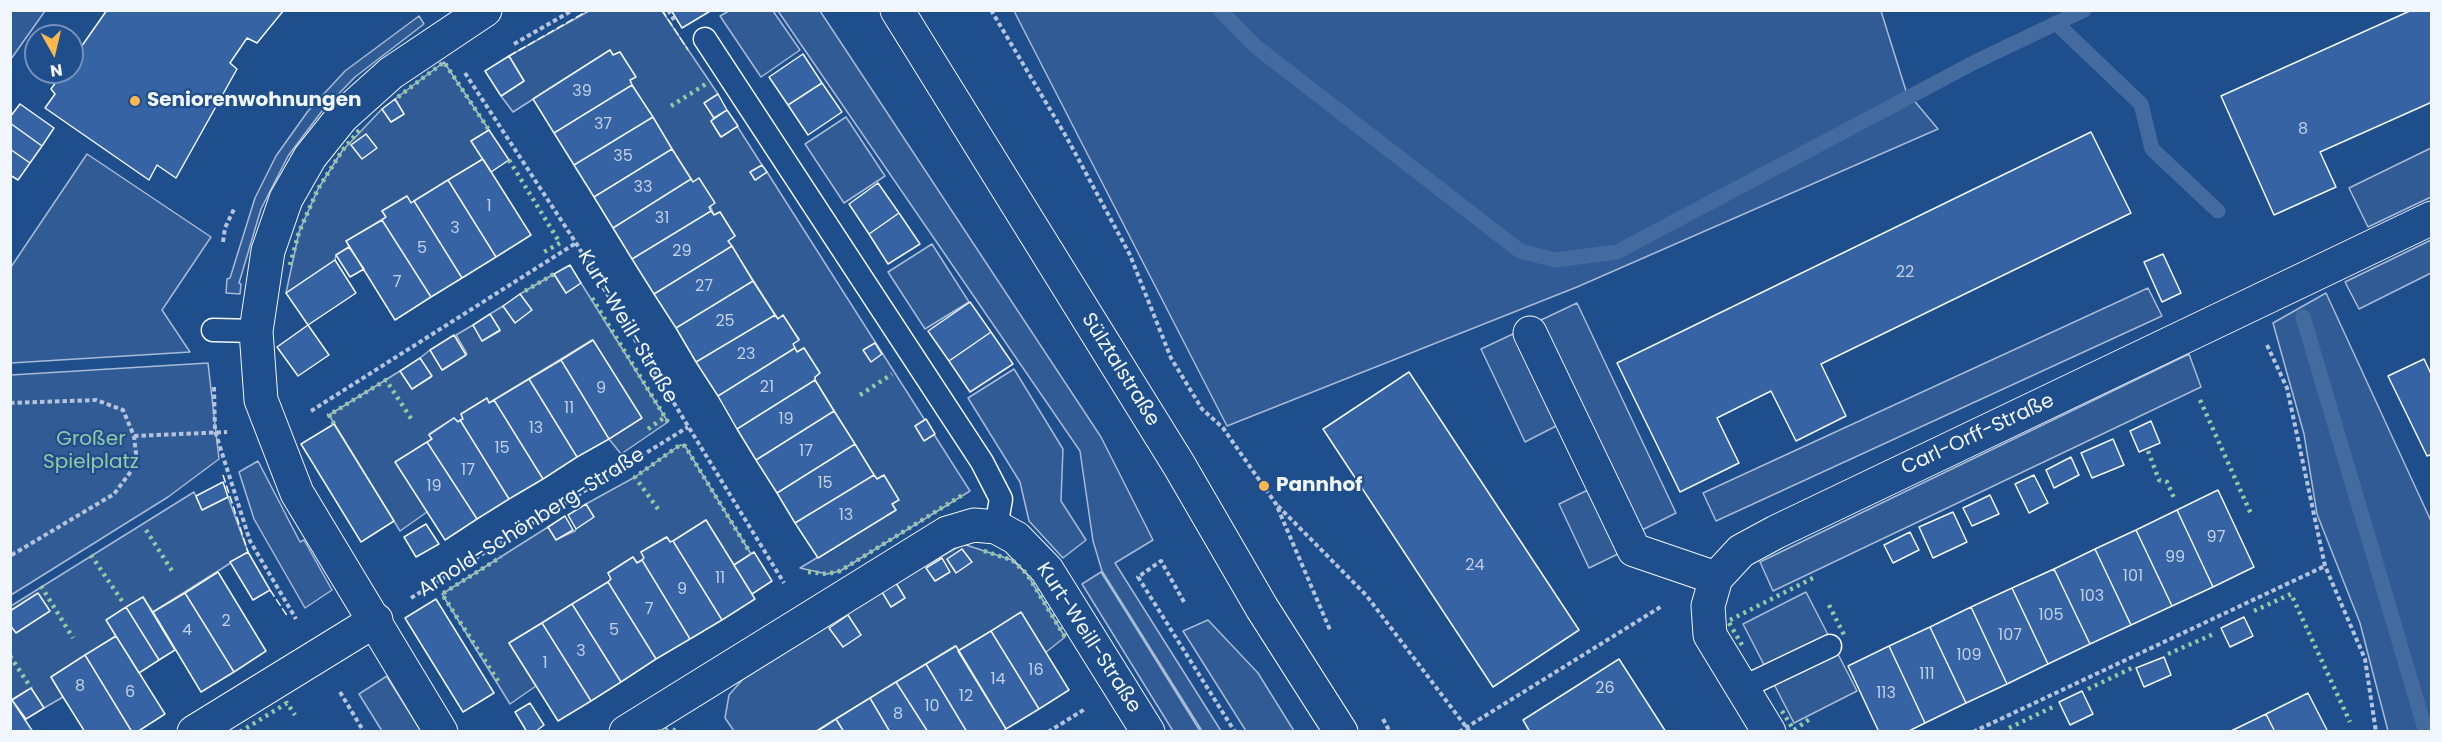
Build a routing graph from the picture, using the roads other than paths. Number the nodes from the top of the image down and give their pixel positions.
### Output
1 (897, 10) edge
2 (478, 12) edge
3 (705, 39) dead end
4 (2432, 218) edge
5 (213, 330) dead end
6 (256, 331) junction
7 (1530, 333) dead end
8 (1006, 532) junction
9 (1716, 578) junction
10 (376, 620) junction
11 (1830, 646) dead end
12 (1742, 687) junction
13 (1336, 723) edge
14 (194, 732) edge
15 (441, 732) edge
16 (626, 732) edge
17 (1148, 732) edge
18 (1769, 732) edge

1 - 13 street, Sülztalstraße
2 - 6 street
3 - 8 lane
4 - 9 street, Carl-Orff-Straße
5 - 6 lane
6 - 10 street
7 - 9 street
8 - 16 street
8 - 17 street, Kurt-Weill-Straße
9 - 12 street, Carl-Orff-Straße
10 - 14 street
10 - 15 street
11 - 12 lane
12 - 18 street, Carl-Orff-Straße

